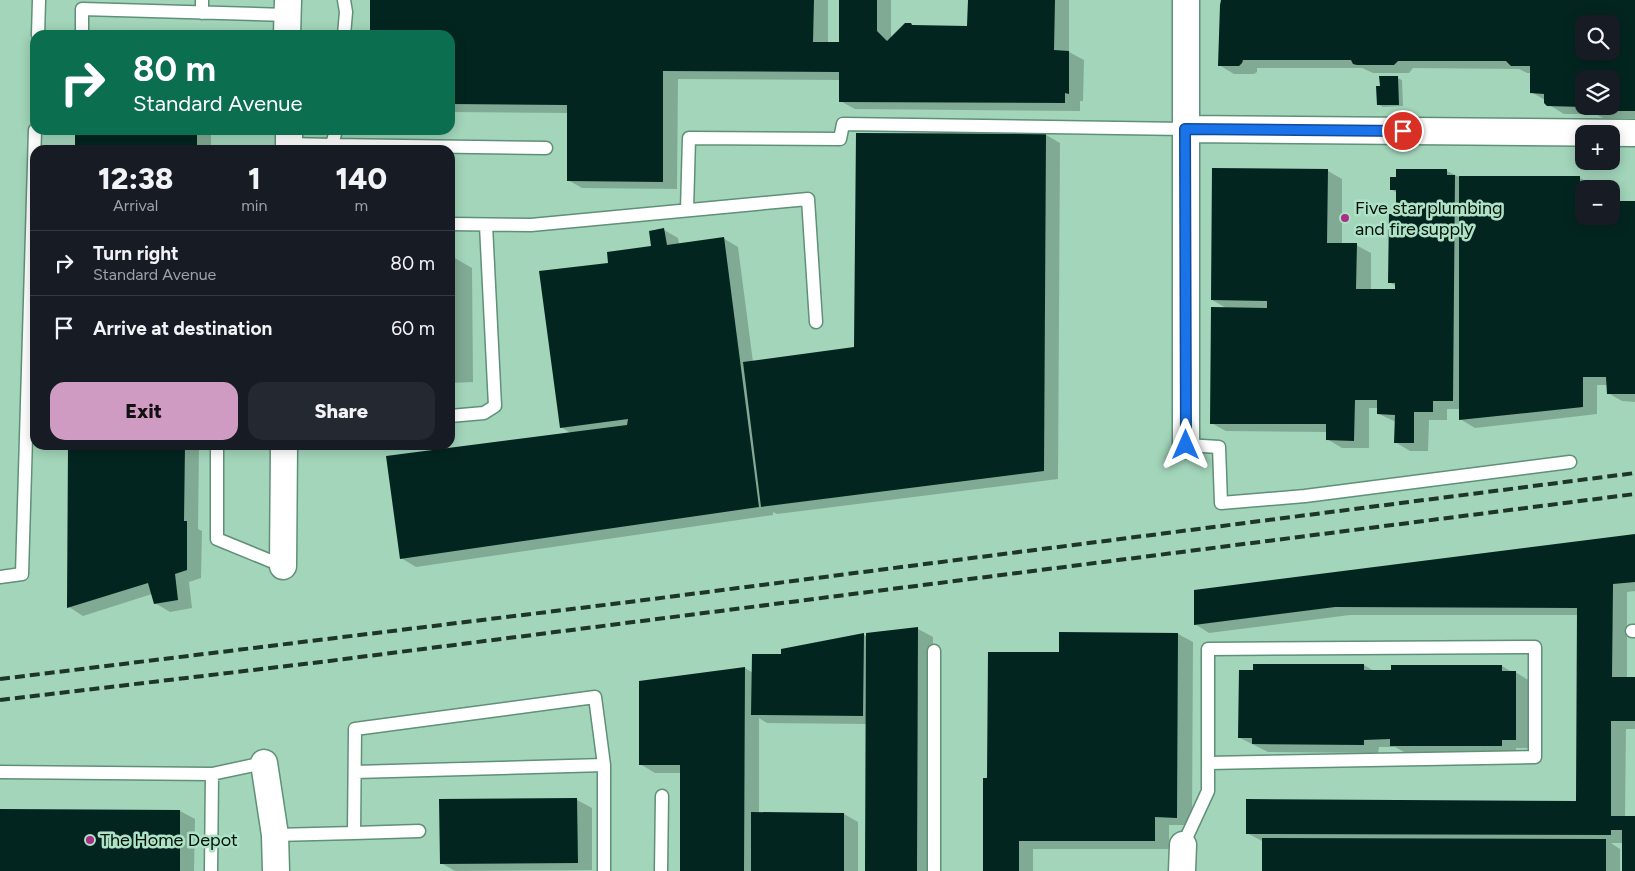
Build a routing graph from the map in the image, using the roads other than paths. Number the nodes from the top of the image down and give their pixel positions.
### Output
1 (39, 0) edge
2 (202, 0) edge
3 (1186, 0) edge
4 (82, 5) edge
5 (345, 6) edge
6 (202, 13) junction
7 (287, 17) edge
8 (38, 30) edge
9 (82, 30) edge
10 (344, 30) edge
11 (1185, 129) junction
12 (1635, 133) edge
13 (335, 135) edge
14 (289, 141) edge
15 (332, 144) junction
16 (386, 145) edge
17 (455, 146) edge
18 (546, 148) dead end
19 (687, 210) junction
20 (455, 224) edge
21 (486, 225) junction
22 (816, 322) dead end
23 (30, 362) edge
24 (455, 416) edge
25 (1186, 445) joint
26 (217, 450) edge
27 (284, 450) edge
28 (1570, 462) dead end
29 (283, 566) joint
30 (0, 578) edge
31 (934, 651) dead end
32 (264, 762) joint
33 (1208, 763) junction
34 (604, 765) junction
35 (0, 772) edge
36 (354, 772) junction
37 (212, 774) junction
38 (662, 796) dead end
39 (419, 831) dead end
40 (354, 833) junction
41 (275, 835) junction
42 (1183, 845) joint
43 (211, 871) edge
44 (276, 871) edge
45 (604, 871) edge
46 (662, 871) edge
47 (934, 871) edge
48 (1182, 871) edge

1 - 8 lane
2 - 6 lane
3 - 11 street
4 - 6 lane
4 - 9 lane
5 - 10 lane
6 - 7 lane
11 - 12 street
11 - 19 lane
11 - 25 street
13 - 15 lane
14 - 15 lane
15 - 16 lane
17 - 18 lane
19 - 21 lane
19 - 22 lane
20 - 21 lane
21 - 24 lane
23 - 30 lane
25 - 28 lane
26 - 29 lane
27 - 29 street
31 - 47 lane
32 - 37 lane
32 - 41 street
33 - 33 lane
33 - 42 lane
34 - 36 lane
34 - 36 lane
34 - 45 lane
35 - 37 lane
36 - 40 lane
37 - 43 lane
38 - 46 lane
39 - 40 lane
40 - 41 lane
41 - 44 street
42 - 48 street

